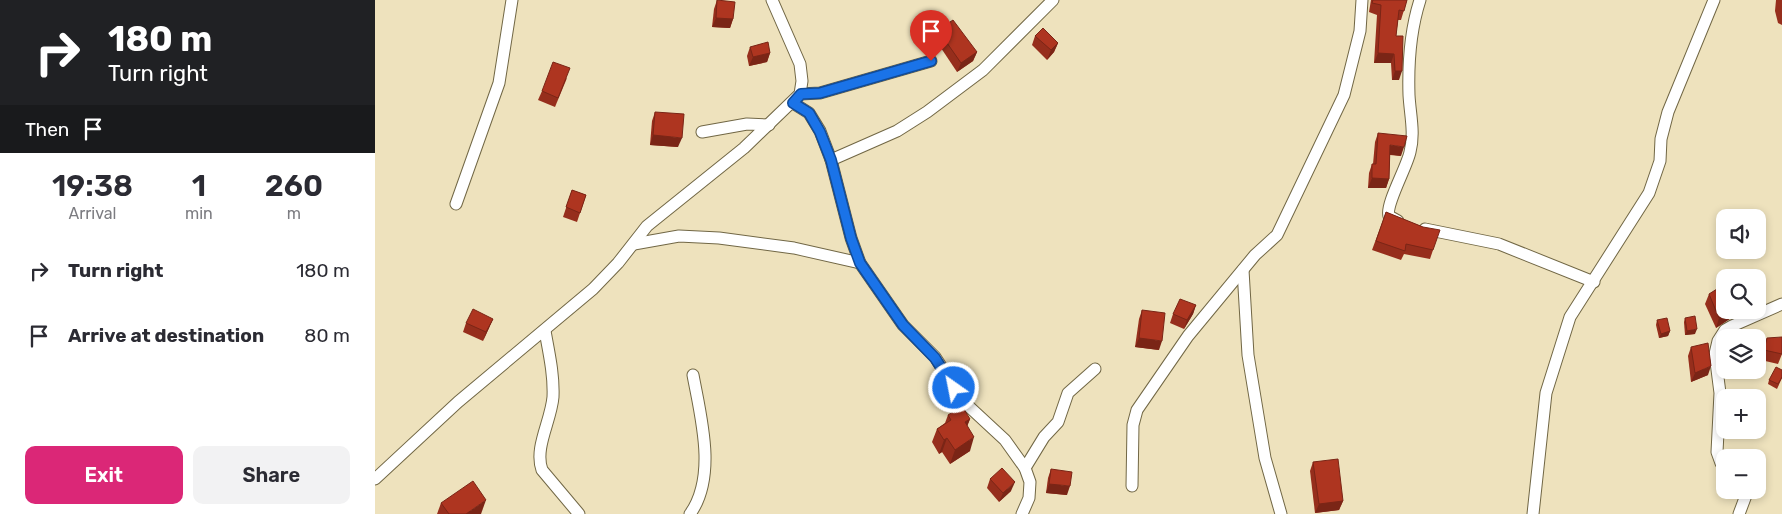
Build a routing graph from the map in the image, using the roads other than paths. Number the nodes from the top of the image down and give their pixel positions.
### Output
1 (512, 0) edge
2 (772, 0) edge
3 (1053, 0) edge
4 (1362, 0) edge
5 (1420, 0) edge
6 (1714, 0) edge
7 (931, 61) dead end
8 (801, 94) junction
9 (793, 103) junction
10 (769, 125) junction
11 (702, 132) dead end
12 (831, 160) junction
13 (456, 204) dead end
14 (634, 244) junction
15 (860, 263) junction
16 (1243, 270) junction
17 (1594, 282) junction
18 (1782, 304) edge
19 (545, 331) junction
20 (1095, 369) dead end
21 (693, 375) dead end
22 (1717, 449) edge
23 (1025, 468) junction
24 (375, 479) edge
25 (1132, 486) dead end
26 (1745, 499) edge
27 (579, 514) edge
28 (690, 514) edge
29 (1022, 514) edge
30 (1281, 514) edge
31 (1533, 514) edge
32 (1739, 514) edge

1 - 13 street
2 - 8 street
3 - 12 street
4 - 16 street
5 - 17 street
6 - 17 street
7 - 8 street
8 - 9 street
9 - 10 street
9 - 12 street
10 - 11 street
10 - 14 street
12 - 15 street
14 - 15 street
14 - 19 street
15 - 23 street
16 - 25 street
16 - 30 street
17 - 31 street
18 - 22 street
19 - 24 street
19 - 27 street
20 - 23 street
21 - 28 street
23 - 29 street
26 - 32 street

